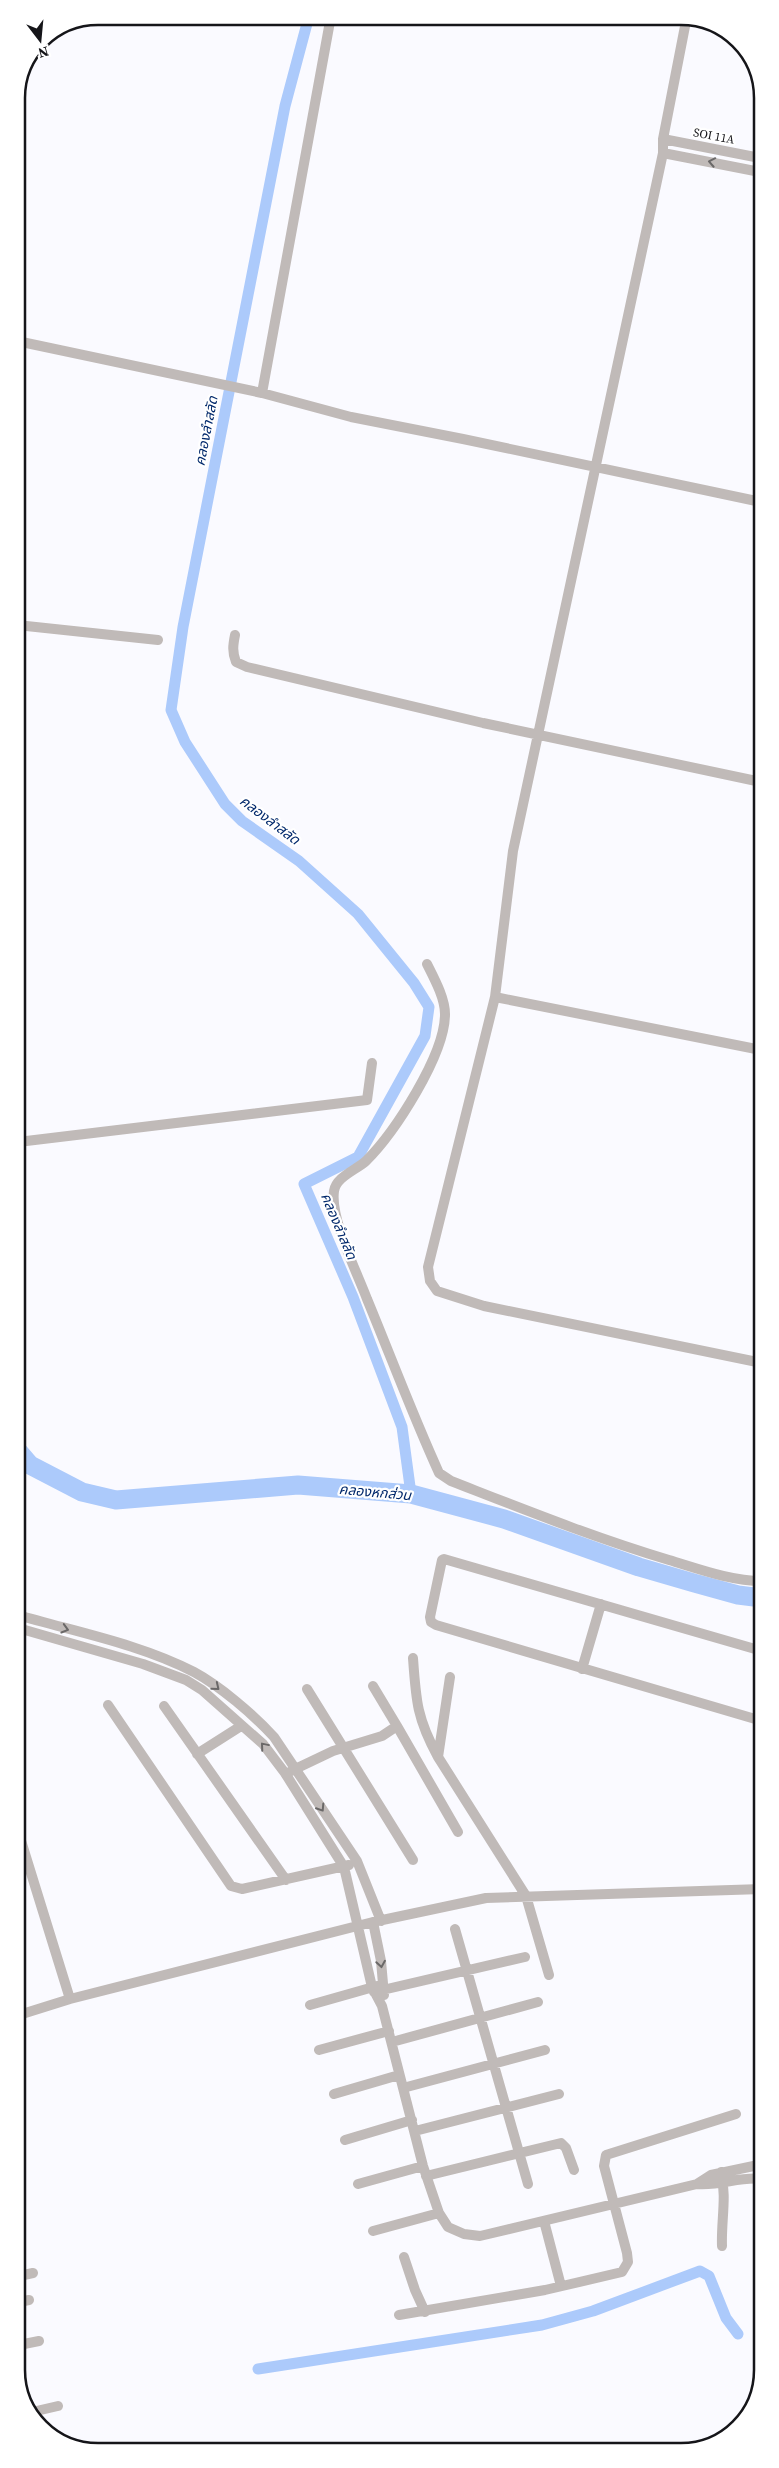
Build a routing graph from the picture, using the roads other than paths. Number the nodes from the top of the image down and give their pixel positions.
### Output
1 (329, 25) edge
2 (685, 25) edge
3 (663, 139) junction
4 (663, 152) junction
5 (754, 157) edge
6 (754, 161) edge
7 (749, 170) junction
8 (754, 171) edge
9 (25, 343) edge
10 (262, 393) junction
11 (596, 469) junction
12 (754, 501) edge
13 (25, 626) edge
14 (235, 635) dead end
15 (158, 640) dead end
16 (538, 734) junction
17 (754, 780) edge
18 (427, 964) dead end
19 (495, 997) junction
20 (754, 1049) edge
21 (372, 1063) dead end
22 (25, 1141) edge
23 (754, 1361) edge
24 (754, 1581) edge
25 (601, 1604) junction
26 (25, 1617) edge
27 (40, 1622) junction
28 (25, 1630) edge
29 (38, 1634) junction
30 (754, 1649) edge
31 (148, 1654) junction
32 (413, 1658) dead end
33 (143, 1664) junction
34 (582, 1669) junction
35 (450, 1677) dead end
36 (373, 1686) dead end
37 (307, 1689) dead end
38 (108, 1705) dead end
39 (164, 1706) dead end
40 (754, 1719) edge
41 (241, 1726) junction
42 (396, 1726) junction
43 (343, 1748) junction
44 (197, 1754) junction
45 (438, 1757) junction
46 (290, 1771) junction
47 (458, 1832) dead end
48 (25, 1854) edge
49 (412, 1860) dead end
50 (357, 1861) junction
51 (344, 1867) junction
52 (286, 1880) junction
53 (754, 1889) edge
54 (526, 1896) junction
55 (377, 1922) junction
56 (359, 1926) junction
57 (455, 1930) dead end
58 (525, 1957) dead end
59 (468, 1971) junction
60 (549, 1975) dead end
61 (384, 1987) junction
62 (373, 1990) junction
63 (70, 1999) junction
64 (538, 2002) dead end
65 (310, 2005) dead end
66 (382, 2006) junction
67 (25, 2013) edge
68 (481, 2017) junction
69 (389, 2031) junction
70 (392, 2042) junction
71 (318, 2050) dead end
72 (545, 2050) dead end
73 (494, 2064) junction
74 (399, 2074) junction
75 (402, 2088) junction
76 (334, 2094) dead end
77 (559, 2094) dead end
78 (506, 2108) junction
79 (736, 2114) dead end
80 (412, 2120) junction
81 (414, 2132) junction
82 (345, 2140) dead end
83 (518, 2153) junction
84 (754, 2166) edge
85 (574, 2170) dead end
86 (424, 2171) junction
87 (721, 2172) junction
88 (754, 2179) edge
89 (724, 2183) junction
90 (358, 2184) dead end
91 (528, 2184) dead end
92 (697, 2184) junction
93 (615, 2204) junction
94 (439, 2213) junction
95 (544, 2221) junction
96 (373, 2231) dead end
97 (722, 2246) dead end
98 (404, 2257) dead end
99 (33, 2273) dead end
100 (25, 2275) edge
101 (562, 2286) junction
102 (425, 2312) junction
103 (399, 2315) dead end
104 (39, 2342) dead end
105 (25, 2344) edge
106 (58, 2406) dead end
107 (38, 2411) edge

1 - 10 street
2 - 3 street
3 - 4 street
3 - 5 street, SOI 11A
7 -> 4 street
4 - 11 street
6 - 7 street
7 - 8 street
9 - 10 street
10 - 11 street
11 - 12 street
11 - 16 street
13 - 15 street
14 - 16 street
16 - 17 street
16 - 19 street
18 - 24 street
19 - 20 street
19 - 23 street
21 - 22 street
25 - 30 street
25 - 34 street
25 - 34 street
26 - 27 street
27 - 29 street
27 -> 31 street
28 - 29 street
29 - 33 street
31 - 33 street
31 -> 46 street
32 - 45 street
33 - 41 street
34 - 40 street
35 - 45 street
36 - 42 street
37 - 43 street
38 - 52 street
39 - 44 street
41 - 44 street
46 -> 41 street
42 - 43 street
42 - 47 street
43 - 46 street
43 - 49 street
44 - 52 street
45 - 54 street
46 -> 50 street
46 - 51 street
48 - 63 street
50 - 51 street
50 - 55 street
51 - 52 street
51 - 56 street
53 - 54 street
54 - 55 street
54 - 60 street
55 - 56 street
55 -> 61 street
56 - 62 street
56 - 63 street
57 - 59 street
58 - 59 street
59 - 61 street
59 - 68 street
61 - 62 street
61 - 66 street
62 - 65 street
62 - 66 street
63 - 67 street
64 - 68 street
66 - 69 street
68 - 70 street
68 - 73 street
69 - 70 street
69 - 71 street
70 - 74 street
72 - 73 street
73 - 75 street
73 - 78 street
74 - 75 street
74 - 76 street
75 - 80 street
77 - 78 street
78 - 81 street
78 - 83 street
79 - 93 street
80 - 81 street
80 - 82 street
81 - 86 street
83 - 85 street
83 - 86 street
83 - 91 street
84 - 87 street
86 - 90 street
86 - 94 street
87 - 89 street
87 - 92 street
88 - 89 street
89 - 92 street
89 - 97 street
92 - 93 street
93 - 95 street
93 - 101 street
94 - 95 street
94 - 96 street
95 - 101 street
98 - 102 street
99 - 100 street
101 - 102 street
102 - 103 street
104 - 105 street
106 - 107 street

